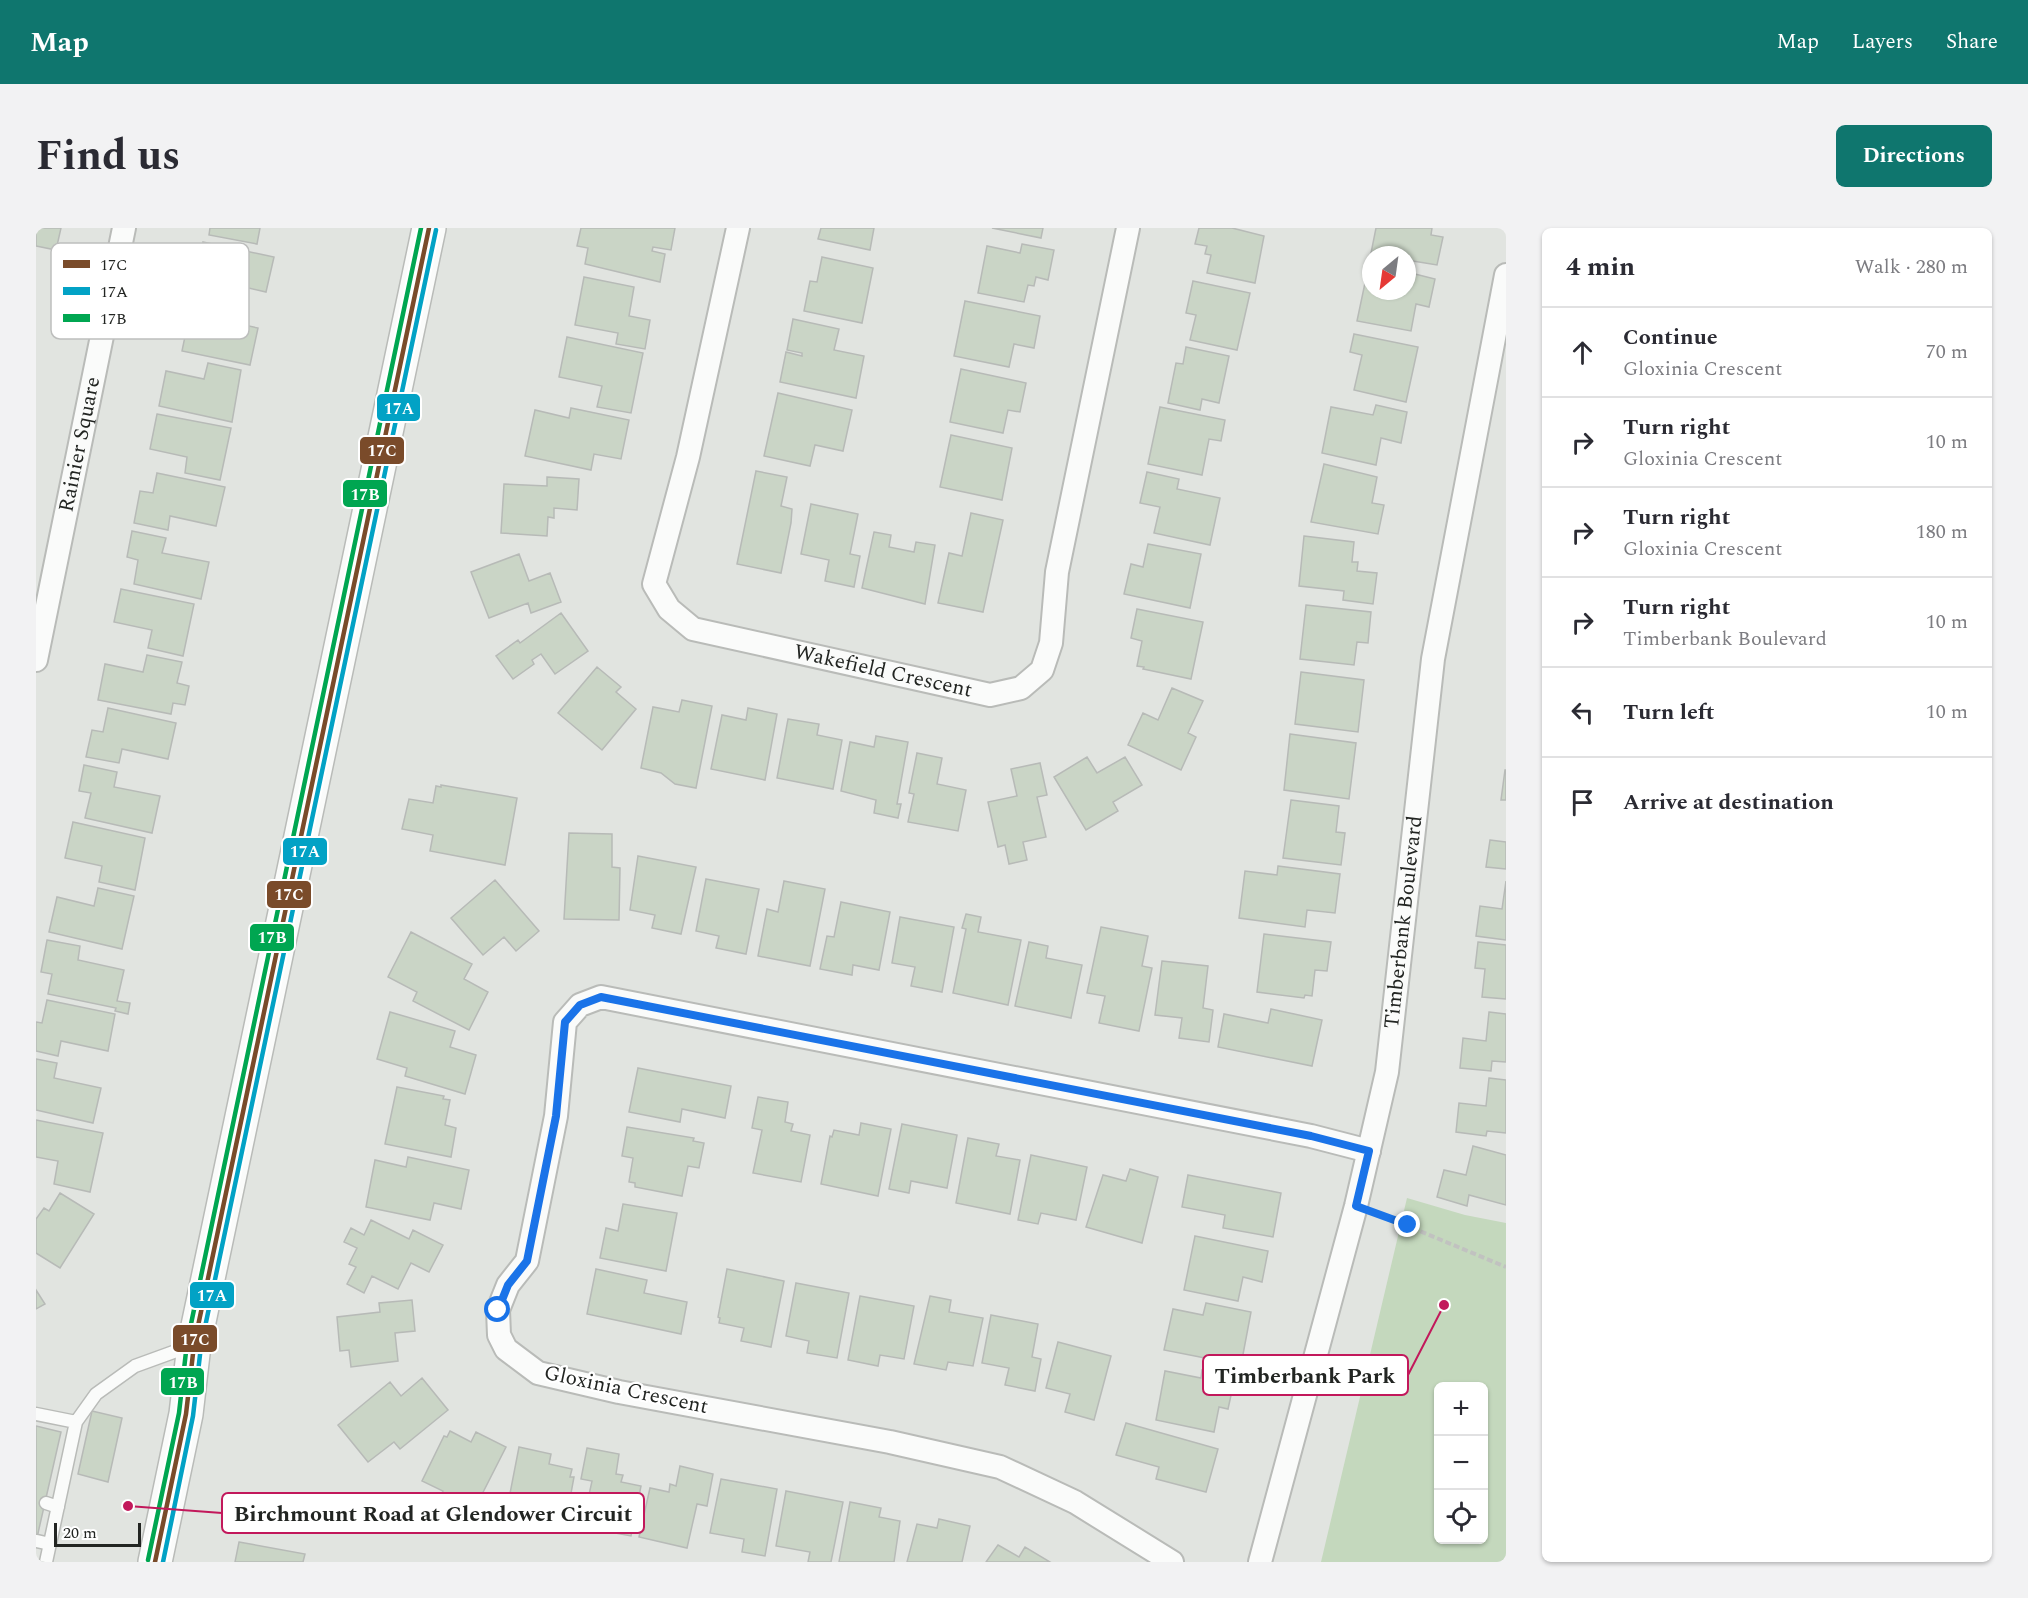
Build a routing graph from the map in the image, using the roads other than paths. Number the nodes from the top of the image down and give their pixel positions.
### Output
1 (124, 228) edge
2 (429, 228) edge
3 (738, 228) edge
4 (1128, 228) edge
5 (121, 243) edge
6 (1506, 275) edge
7 (101, 339) edge
8 (36, 660) edge
9 (1369, 1151) junction
10 (194, 1345) junction
11 (36, 1414) edge
12 (76, 1422) junction
13 (37, 1541) edge
14 (50, 1544) junction
15 (46, 1562) edge
16 (155, 1562) edge
17 (1172, 1562) edge
18 (1260, 1562) edge

1 - 5 street, Rainier Square
2 - 10 main road
3 - 4 street, Wakefield Crescent
6 - 9 street, Timberbank Boulevard
7 - 8 street, Rainier Square
9 - 17 street, Gloxinia Crescent
9 - 18 street, Timberbank Boulevard
10 - 12 lane
10 - 16 main road
11 - 12 lane
12 - 14 lane
13 - 14 lane
14 - 15 lane

